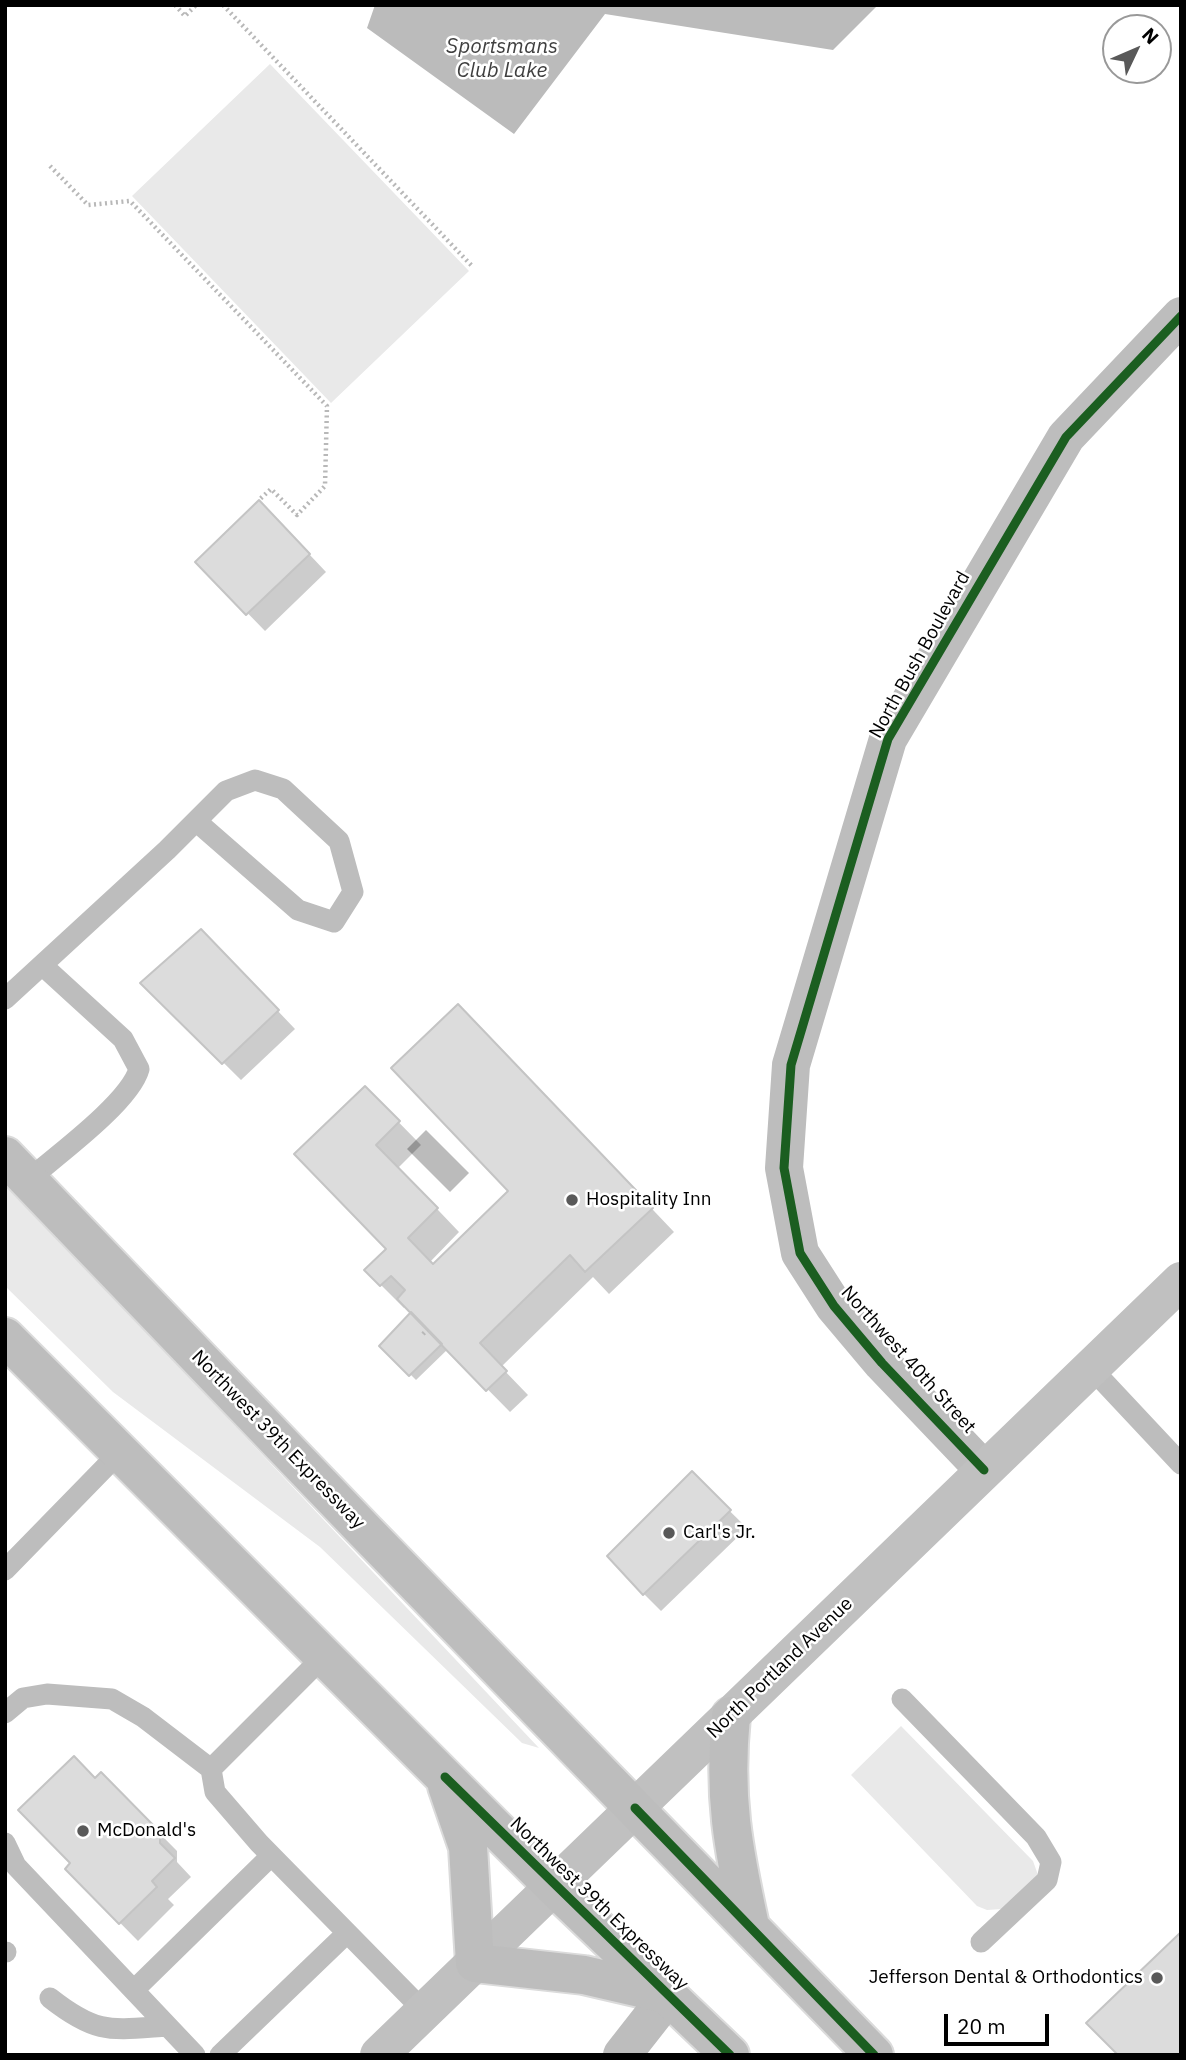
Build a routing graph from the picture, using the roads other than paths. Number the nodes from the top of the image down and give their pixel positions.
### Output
1 (1181, 316) edge
2 (196, 821) junction
3 (42, 965) junction
4 (5, 999) edge
5 (791, 1065) joint
6 (17, 1168) edge
7 (1181, 1281) edge
8 (5, 1337) edge
9 (1091, 1368) junction
10 (120, 1452) junction
11 (1181, 1464) edge
12 (984, 1470) junction
13 (5, 1570) edge
14 (324, 1656) junction
15 (902, 1699) dead end
16 (5, 1713) edge
17 (731, 1716) junction
18 (211, 1769) junction
19 (445, 1777) junction
20 (635, 1808) junction
21 (5, 1843) edge
22 (271, 1856) junction
23 (553, 1886) junction
24 (750, 1926) junction
25 (347, 1933) junction
26 (981, 1942) dead end
27 (475, 1963) junction
28 (134, 1990) junction
29 (669, 1995) junction
30 (50, 1998) dead end
31 (424, 2011) junction
32 (167, 2026) junction
33 (195, 2055) edge
34 (220, 2055) edge
35 (379, 2055) edge
36 (622, 2055) edge
37 (730, 2055) edge
38 (874, 2055) edge

1 - 5 main road, North Bush Boulevard
2 - 2 lane
2 - 3 lane
3 - 4 lane
3 - 6 lane
5 - 12 main road, Northwest 40th Street
6 - 20 main road, Northwest 39th Expressway
7 - 9 main road, North Portland Avenue
8 - 10 main road, Northwest 39th Expressway
9 - 11 lane
9 - 12 main road, North Portland Avenue
10 - 13 lane
10 - 14 main road, Northwest 39th Expressway
12 - 17 main road, North Portland Avenue
14 - 18 lane
14 - 19 main road, Northwest 39th Expressway
15 - 26 lane
16 - 18 lane
17 - 20 main road, North Portland Avenue
17 - 24 main road
18 - 22 lane
19 - 23 main road, Northwest 39th Expressway
19 - 27 main road
20 - 23 main road, North Portland Avenue
20 - 24 main road, Northwest 39th Expressway
21 - 28 lane
22 - 25 lane
22 - 28 lane
23 - 27 main road, North Portland Avenue
23 - 29 main road, Northwest 39th Expressway
24 - 38 main road, Northwest 39th Expressway
25 - 31 lane
25 - 34 lane
27 - 29 main road
27 - 31 main road, North Portland Avenue
28 - 32 lane
29 - 36 main road
29 - 37 main road, Northwest 39th Expressway
30 - 32 lane
31 - 35 main road, North Portland Avenue
32 - 33 lane

